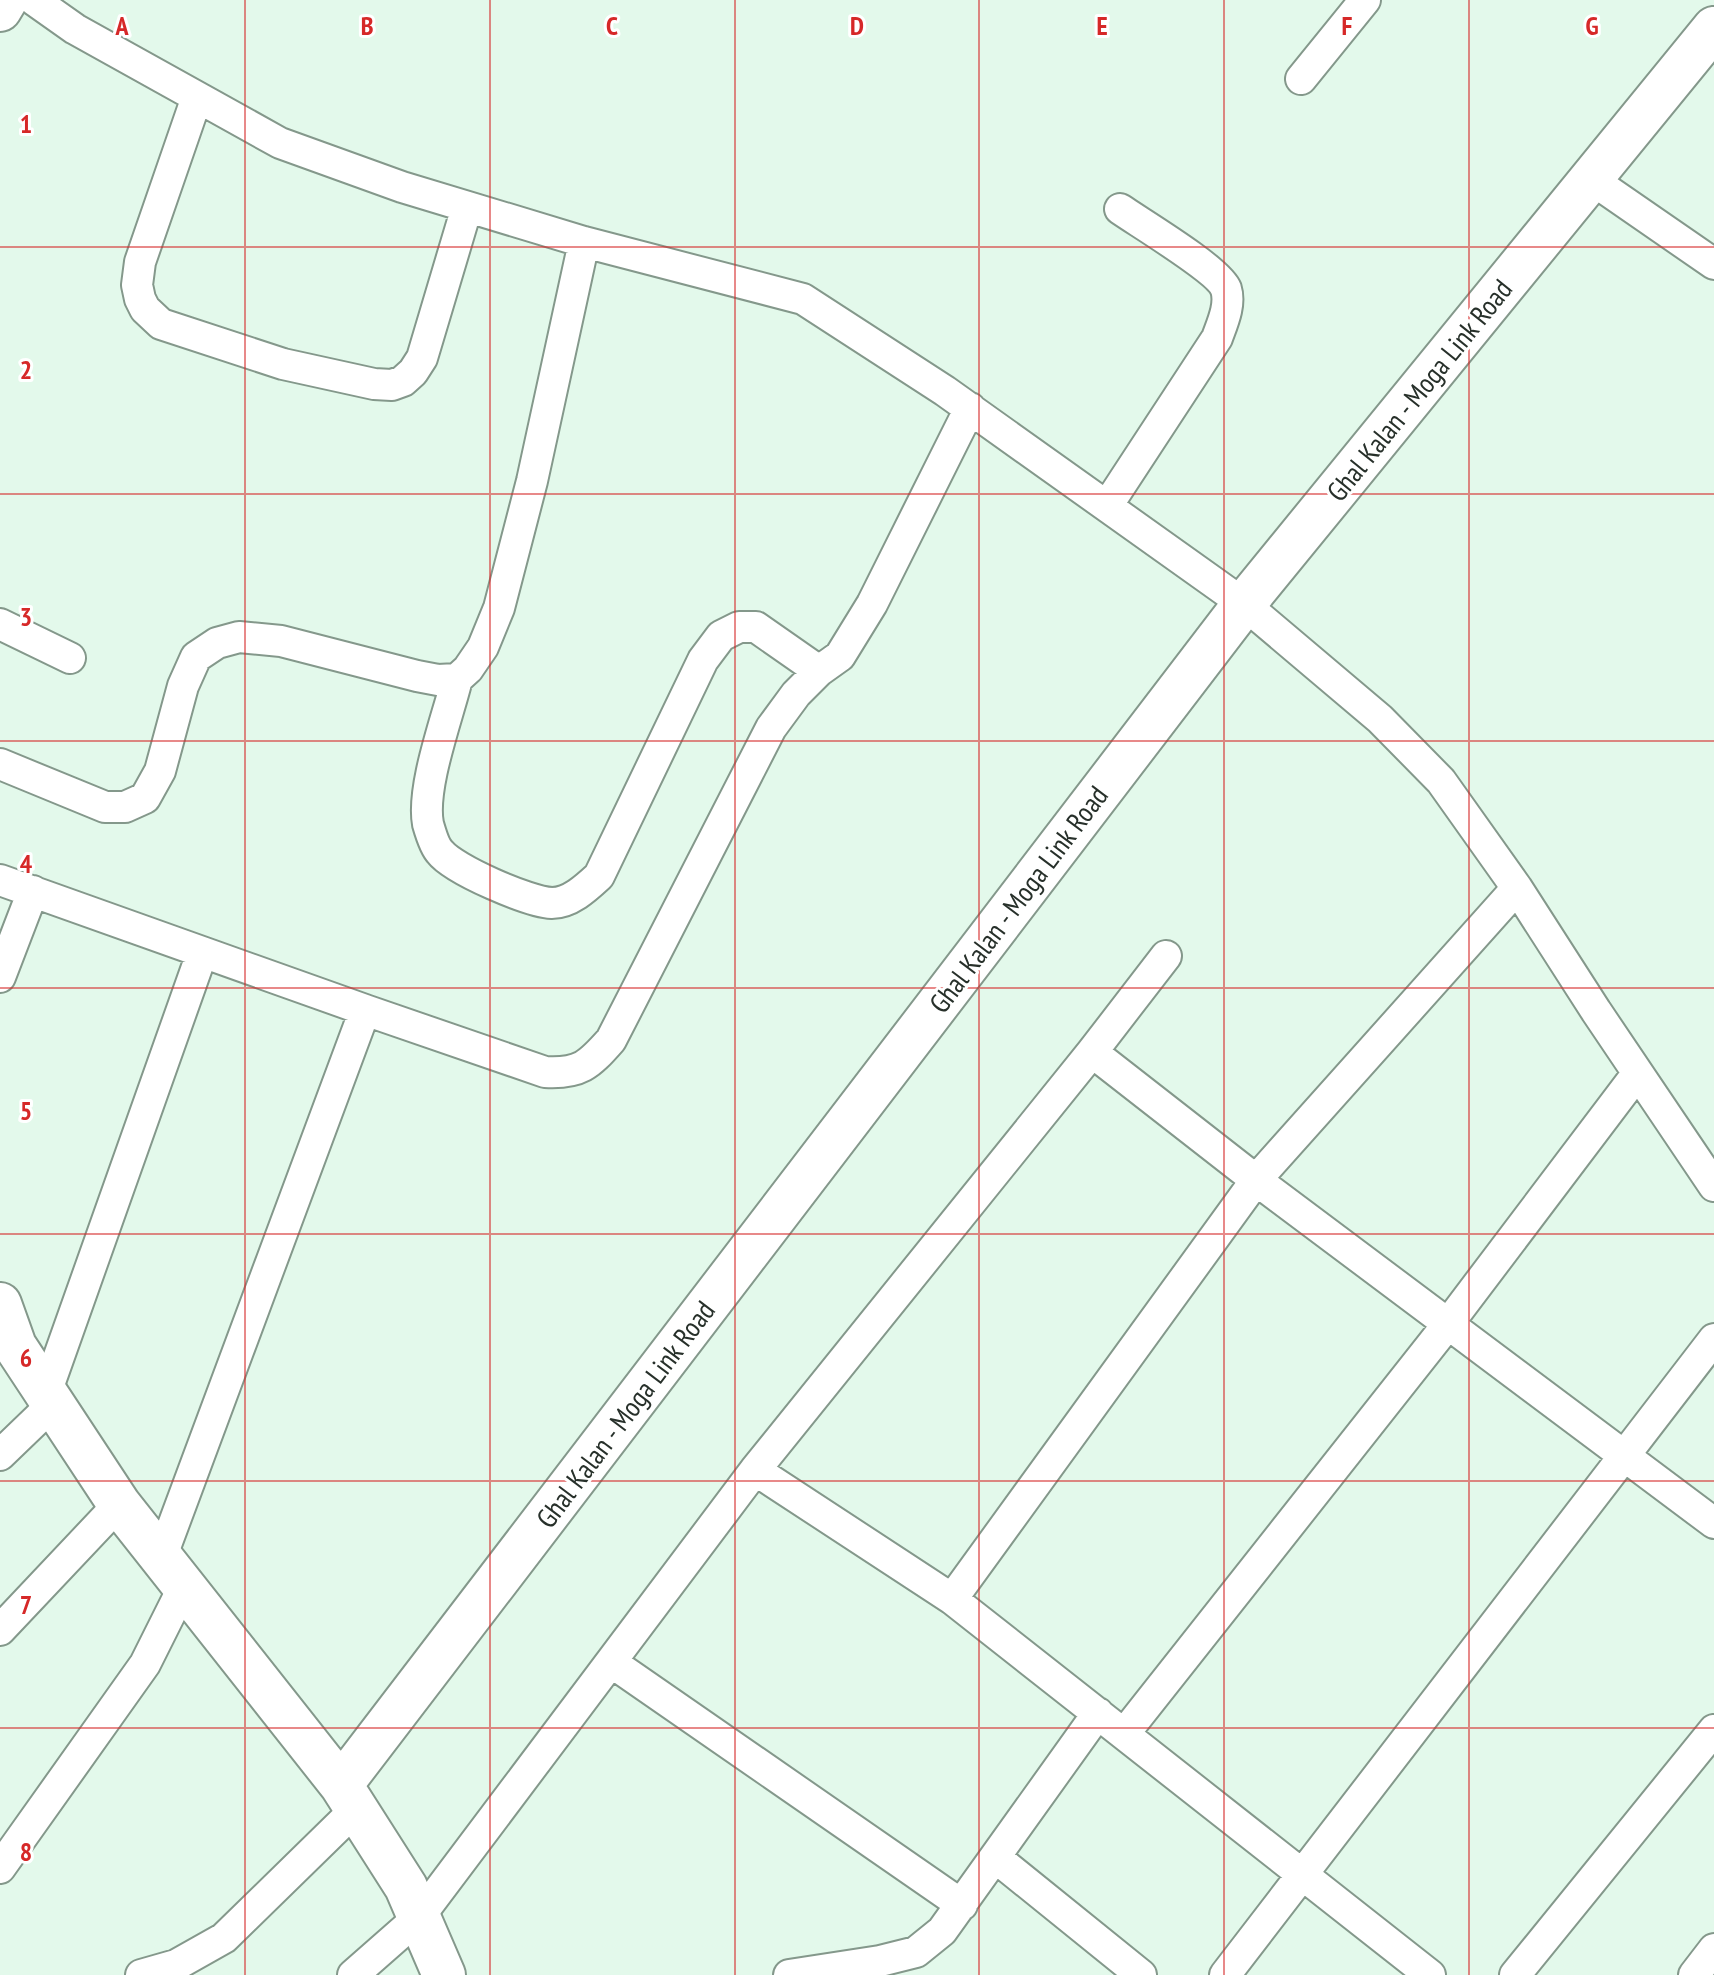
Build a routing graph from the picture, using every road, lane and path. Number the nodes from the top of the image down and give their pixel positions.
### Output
1 (6, 0) edge
2 (34, 0) edge
3 (1365, 0) edge
4 (0, 10) edge
5 (1714, 28) edge
6 (1301, 79) dead end
7 (197, 97) junction
8 (1591, 179) junction
9 (467, 207) junction
10 (1120, 209) dead end
11 (584, 242) junction
12 (1714, 264) edge
13 (970, 408) junction
14 (1107, 506) junction
15 (1244, 604) junction
16 (0, 624) edge
17 (70, 658) dead end
18 (819, 671) junction
19 (457, 679) junction
20 (0, 764) edge
21 (0, 880) edge
22 (1517, 888) junction
23 (33, 891) junction
24 (202, 953) junction
25 (1166, 956) dead end
26 (0, 977) edge
27 (365, 1010) junction
28 (1092, 1052) junction
29 (1637, 1074) junction
30 (1256, 1180) junction
31 (1714, 1186) edge
32 (0, 1304) edge
33 (1448, 1324) junction
34 (1714, 1339) edge
35 (49, 1398) junction
36 (0, 1455) edge
37 (1625, 1455) junction
38 (755, 1470) junction
39 (119, 1504) junction
40 (1714, 1523) edge
41 (172, 1572) junction
42 (952, 1599) junction
43 (0, 1630) edge
44 (611, 1662) junction
45 (1098, 1713) junction
46 (1714, 1730) edge
47 (1124, 1734) junction
48 (349, 1797) junction
49 (995, 1857) junction
50 (0, 1868) edge
51 (1301, 1874) junction
52 (962, 1905) junction
53 (419, 1917) junction
54 (1714, 1949) edge
55 (795, 1974) edge
56 (141, 1975) edge
57 (353, 1975) edge
58 (444, 1975) edge
59 (1141, 1975) edge
60 (1225, 1975) edge
61 (1430, 1975) edge
62 (1515, 1975) edge
63 (1694, 1975) edge

1 - 4 street
2 - 7 street
3 - 6 street
5 - 8 street, Ghal Kalan - Moga Link Road
7 - 9 street
7 - 9 street
8 - 12 street
8 - 15 street, Ghal Kalan - Moga Link Road
9 - 11 street
10 - 14 street
11 - 13 street
11 - 19 street
13 - 14 street
13 - 18 street
14 - 15 street
15 - 22 street
15 - 48 street, Ghal Kalan - Moga Link Road
16 - 17 street
18 - 19 street
18 - 27 street
19 - 20 street
21 - 23 street
22 - 29 street
22 - 30 street
23 - 24 street
23 - 26 street
24 - 27 street
24 - 35 street
25 - 28 street
27 - 41 street
28 - 30 street
28 - 38 street
29 - 31 street
29 - 33 street
30 - 33 street
30 - 42 street
32 - 35 street
33 - 37 street
33 - 47 street
34 - 37 street
35 - 36 street
35 - 39 street
37 - 40 street
37 - 51 street
38 - 42 street
38 - 44 street
39 - 41 street
39 - 43 street
41 - 48 street
41 - 50 street
42 - 45 street
44 - 52 street
44 - 53 street
45 - 47 street
45 - 49 street
46 - 62 street
47 - 51 street
48 - 53 street
48 - 56 street
49 - 52 street
49 - 59 street
51 - 60 street
51 - 61 street
52 - 55 street
53 - 57 street
53 - 58 street
54 - 63 street

